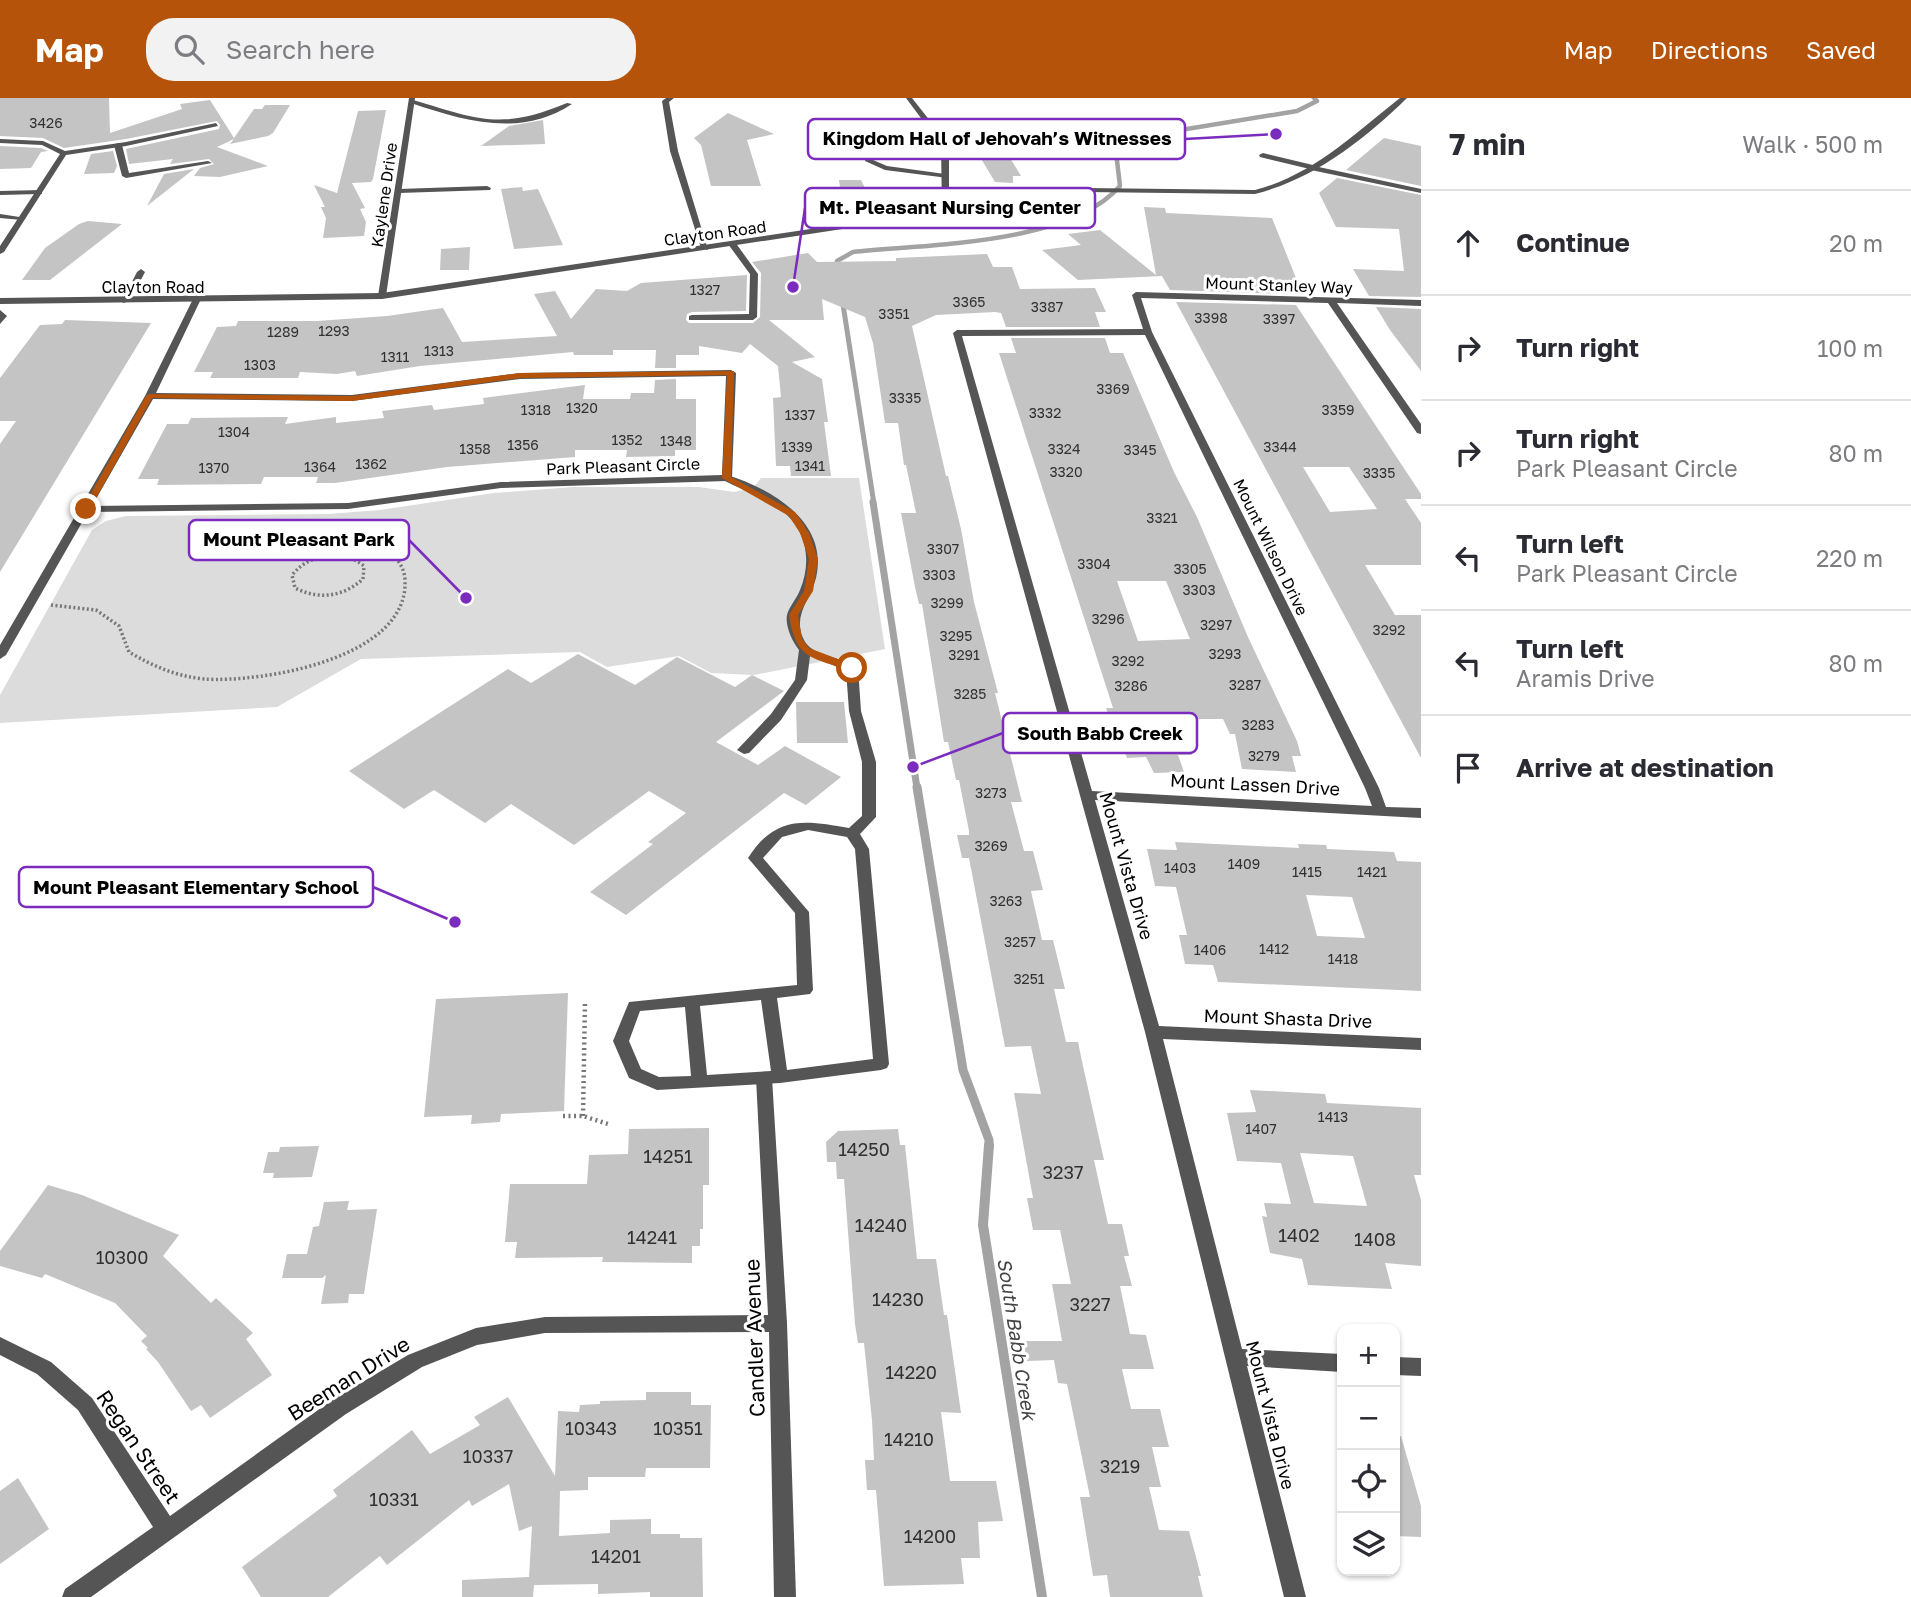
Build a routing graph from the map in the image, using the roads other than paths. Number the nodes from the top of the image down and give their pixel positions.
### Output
1 (671, 98) edge
2 (909, 98) edge
3 (1404, 98) edge
4 (413, 100) edge
5 (569, 104) dead end
6 (216, 125) dead end
7 (940, 139) junction
8 (0, 141) edge
9 (118, 145) junction
10 (64, 153) junction
11 (1264, 155) dead end
12 (208, 163) dead end
13 (1314, 168) junction
14 (946, 176) junction
15 (487, 188) dead end
16 (399, 191) junction
17 (1421, 191) edge
18 (39, 192) junction
19 (0, 193) edge
20 (946, 212) junction
21 (0, 216) edge
22 (22, 218) junction
23 (732, 244) junction
24 (705, 248) junction
25 (0, 252) edge
26 (141, 272) dead end
27 (1136, 295) joint
28 (382, 296) junction
29 (196, 300) junction
30 (126, 301) junction
31 (1331, 301) junction
32 (0, 302) edge
33 (1421, 303) edge
34 (0, 313) edge
35 (692, 318) dead end
36 (0, 321) edge
37 (1148, 332) junction
38 (149, 396) junction
39 (1421, 431) edge
40 (726, 478) junction
41 (86, 509) junction
42 (805, 650) junction
43 (0, 655) edge
44 (744, 750) dead end
45 (1086, 795) junction
46 (1381, 812) junction
47 (1421, 813) edge
48 (852, 833) junction
49 (768, 993) junction
50 (692, 1001) junction
51 (1153, 1032) junction
52 (1421, 1044) edge
53 (772, 1078) junction
54 (700, 1082) junction
55 (778, 1322) junction
56 (0, 1346) edge
57 (1235, 1357) junction
58 (1337, 1363) edge
59 (1400, 1366) edge
60 (1421, 1367) edge
61 (167, 1530) junction
62 (73, 1597) edge
63 (785, 1597) edge
64 (1295, 1597) edge

1 - 24 street
2 - 7 street
3 - 13 street, Clayton Road
4 - 5 street
4 - 16 street, Kaylene Drive
6 - 9 street
7 - 14 street
7 - 14 street
8 - 10 street
9 - 10 street
9 - 12 street
10 - 18 street
11 - 13 street
13 - 17 street
13 - 20 street, Clayton Road
14 - 20 street
15 - 16 street
16 - 28 street, Kaylene Drive
18 - 19 street
18 - 22 street
20 - 23 street, Clayton Road
21 - 22 street
22 - 25 street
23 - 24 street, Clayton Road
23 - 35 street
24 - 28 street, Clayton Road
26 - 30 street
27 - 31 street, Mount Stanley Way
27 - 37 street, Mount Wilson Drive
28 - 29 street, Clayton Road
29 - 30 street, Clayton Road
29 - 38 street
30 - 32 street, Clayton Road
31 - 33 street, Mount Stanley Way
31 - 39 street
34 - 36 street
37 - 45 street, Mount Vista Drive
37 - 46 street, Mount Wilson Drive
38 - 40 street
38 - 41 street
40 - 41 street, Park Pleasant Circle
40 - 42 street
41 - 43 street
42 - 44 street
42 - 48 street
45 - 46 street, Mount Lassen Drive
45 - 51 street, Mount Vista Drive
46 - 47 street, Mount Lassen Drive
48 - 49 street
48 - 53 street
49 - 50 street
49 - 53 street, Candler Avenue
50 - 54 street
50 - 54 street
51 - 52 street, Mount Shasta Drive
51 - 57 street, Mount Vista Drive
53 - 54 street
53 - 55 street, Candler Avenue
55 - 61 street, Beeman Drive
55 - 63 street, Candler Avenue
56 - 61 street, Regan Street
57 - 58 street
57 - 64 street, Mount Vista Drive
59 - 60 street
61 - 62 street, Beeman Drive

